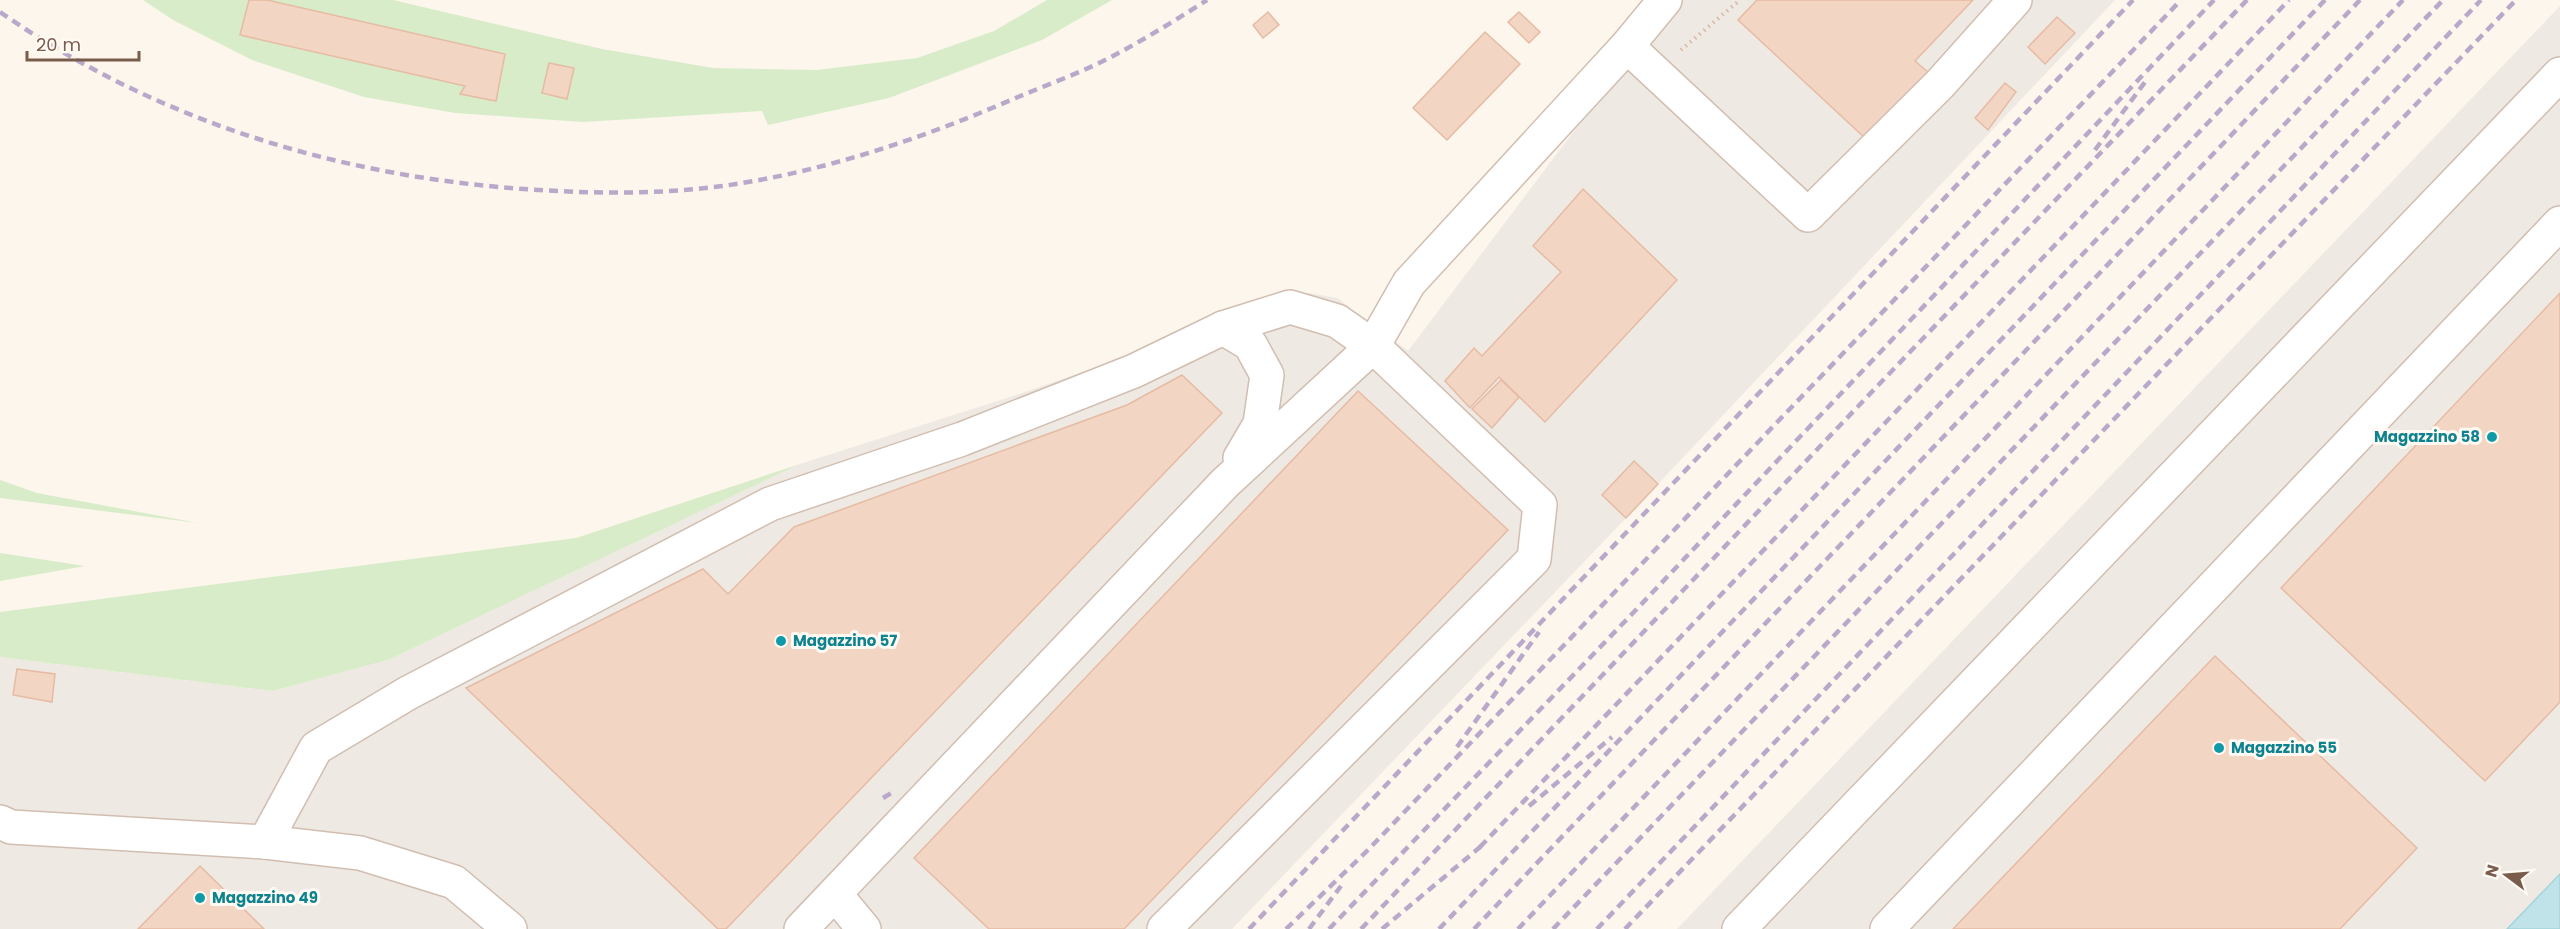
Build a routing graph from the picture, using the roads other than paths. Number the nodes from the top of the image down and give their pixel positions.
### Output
1 (1665, 0) edge
2 (2015, 0) edge
3 (1627, 46) junction
4 (2560, 74) edge
5 (2560, 223) edge
6 (1223, 328) junction
7 (1373, 346) junction
8 (1225, 483) junction
9 (0, 822) edge
10 (265, 842) junction
11 (835, 894) junction
12 (510, 929) edge
13 (801, 929) edge
14 (864, 929) edge
15 (1164, 929) edge
16 (1739, 929) edge
17 (1887, 929) edge

1 - 3 street
2 - 3 street
3 - 7 street
4 - 16 street
5 - 17 street
6 - 7 street
6 - 8 street
6 - 10 street
7 - 8 street
7 - 15 street
8 - 11 street
9 - 10 street
10 - 12 street
11 - 13 street
11 - 14 street

